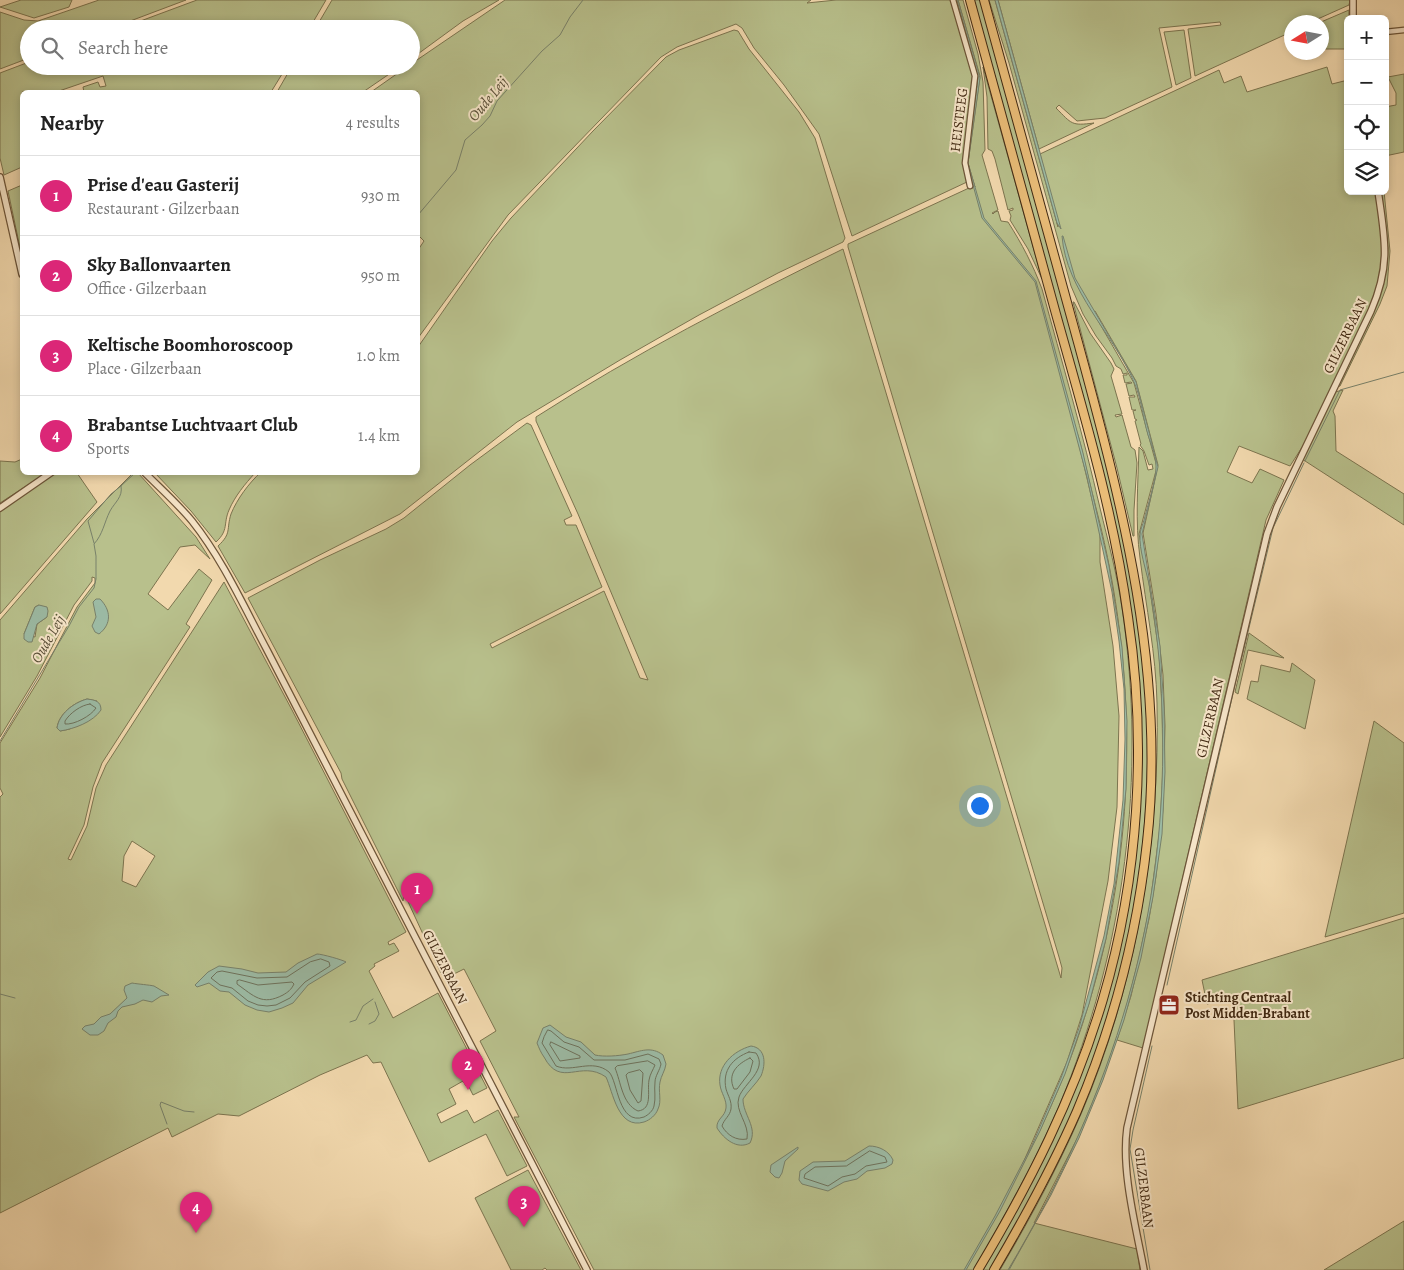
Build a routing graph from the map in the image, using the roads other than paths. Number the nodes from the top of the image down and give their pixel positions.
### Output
1 (954, 0) edge
2 (970, 0) edge
3 (984, 0) edge
4 (1353, 0) edge
5 (1352, 15) edge
6 (1404, 30) edge
7 (1389, 32) edge
8 (0, 177) edge
9 (970, 186) dead end
10 (1379, 195) edge
11 (20, 265) edge
12 (48, 475) edge
13 (147, 475) edge
14 (0, 508) edge
15 (587, 1270) edge
16 (978, 1270) edge
17 (994, 1270) edge
18 (1144, 1270) edge

1 - 9 street, HEISTEEG
2 - 16 highway
3 - 17 highway
4 - 5 street
6 - 7 street
8 - 11 street
10 - 18 street, GILZERBAAN
12 - 14 street
13 - 15 street, GILZERBAAN

